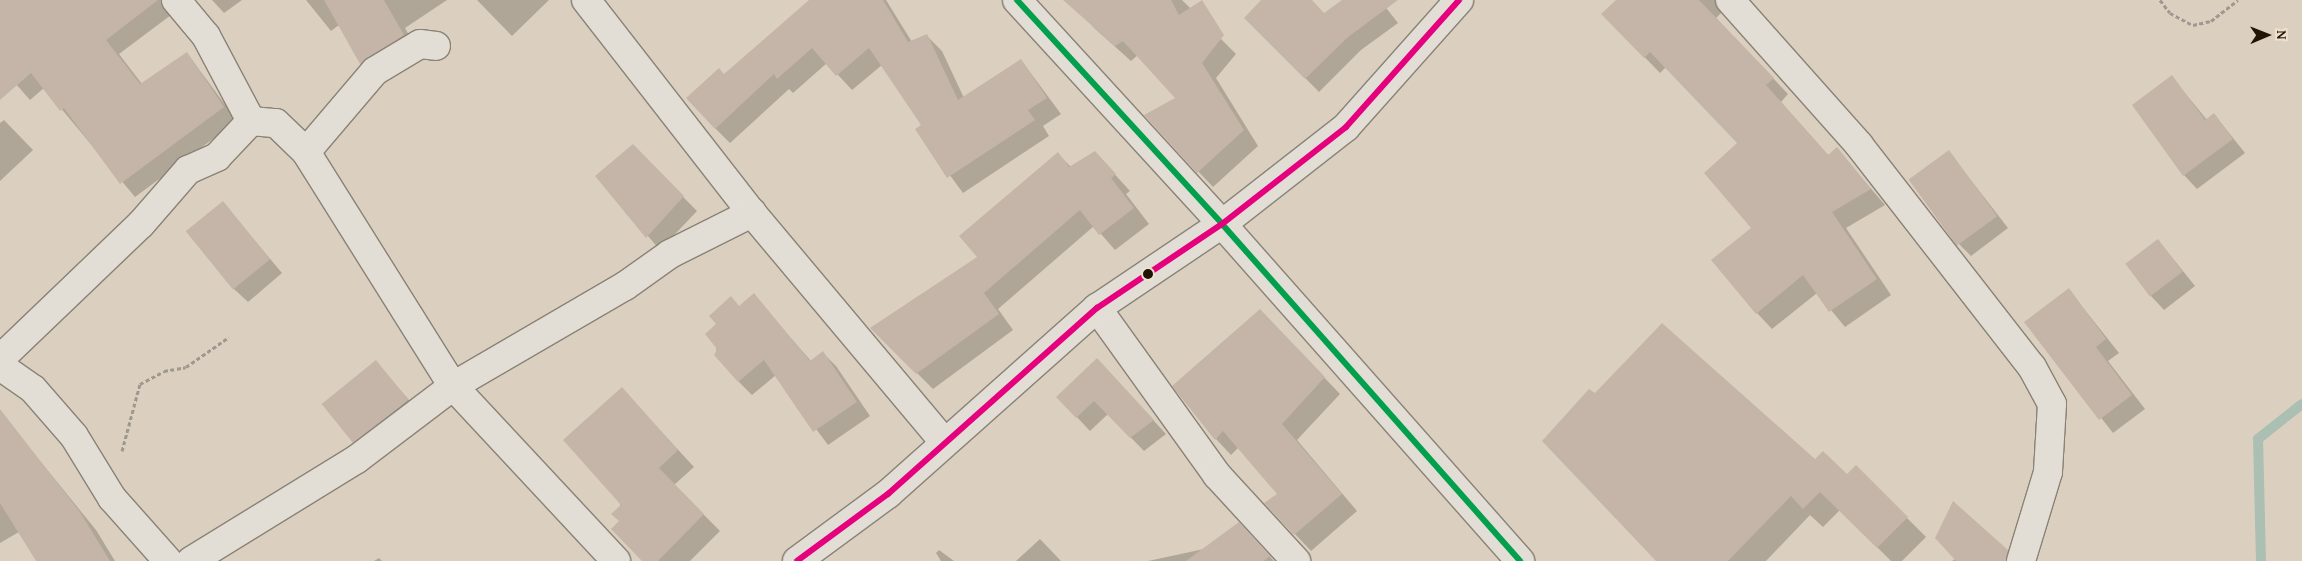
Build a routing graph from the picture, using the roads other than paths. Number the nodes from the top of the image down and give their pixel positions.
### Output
1 (176, 0) edge
2 (586, 0) edge
3 (1016, 0) edge
4 (1730, 0) edge
5 (1443, 6) edge
6 (436, 46) dead end
7 (251, 121) junction
8 (306, 152) junction
9 (752, 213) junction
10 (1222, 224) junction
11 (1097, 308) junction
12 (0, 359) edge
13 (0, 366) edge
14 (454, 386) junction
15 (944, 442) junction
16 (168, 561) edge
17 (191, 561) edge
18 (616, 561) edge
19 (797, 561) edge
20 (1296, 561) edge
21 (1520, 561) edge
22 (2021, 561) edge

1 - 7 street
2 - 9 street
3 - 10 street
4 - 22 street
5 - 10 street
6 - 8 street
7 - 8 street
7 - 12 street
8 - 14 street
9 - 14 street
9 - 15 street
10 - 11 street
10 - 21 street
11 - 15 street
11 - 20 street
13 - 16 street
14 - 17 street
14 - 18 street
15 - 19 street

